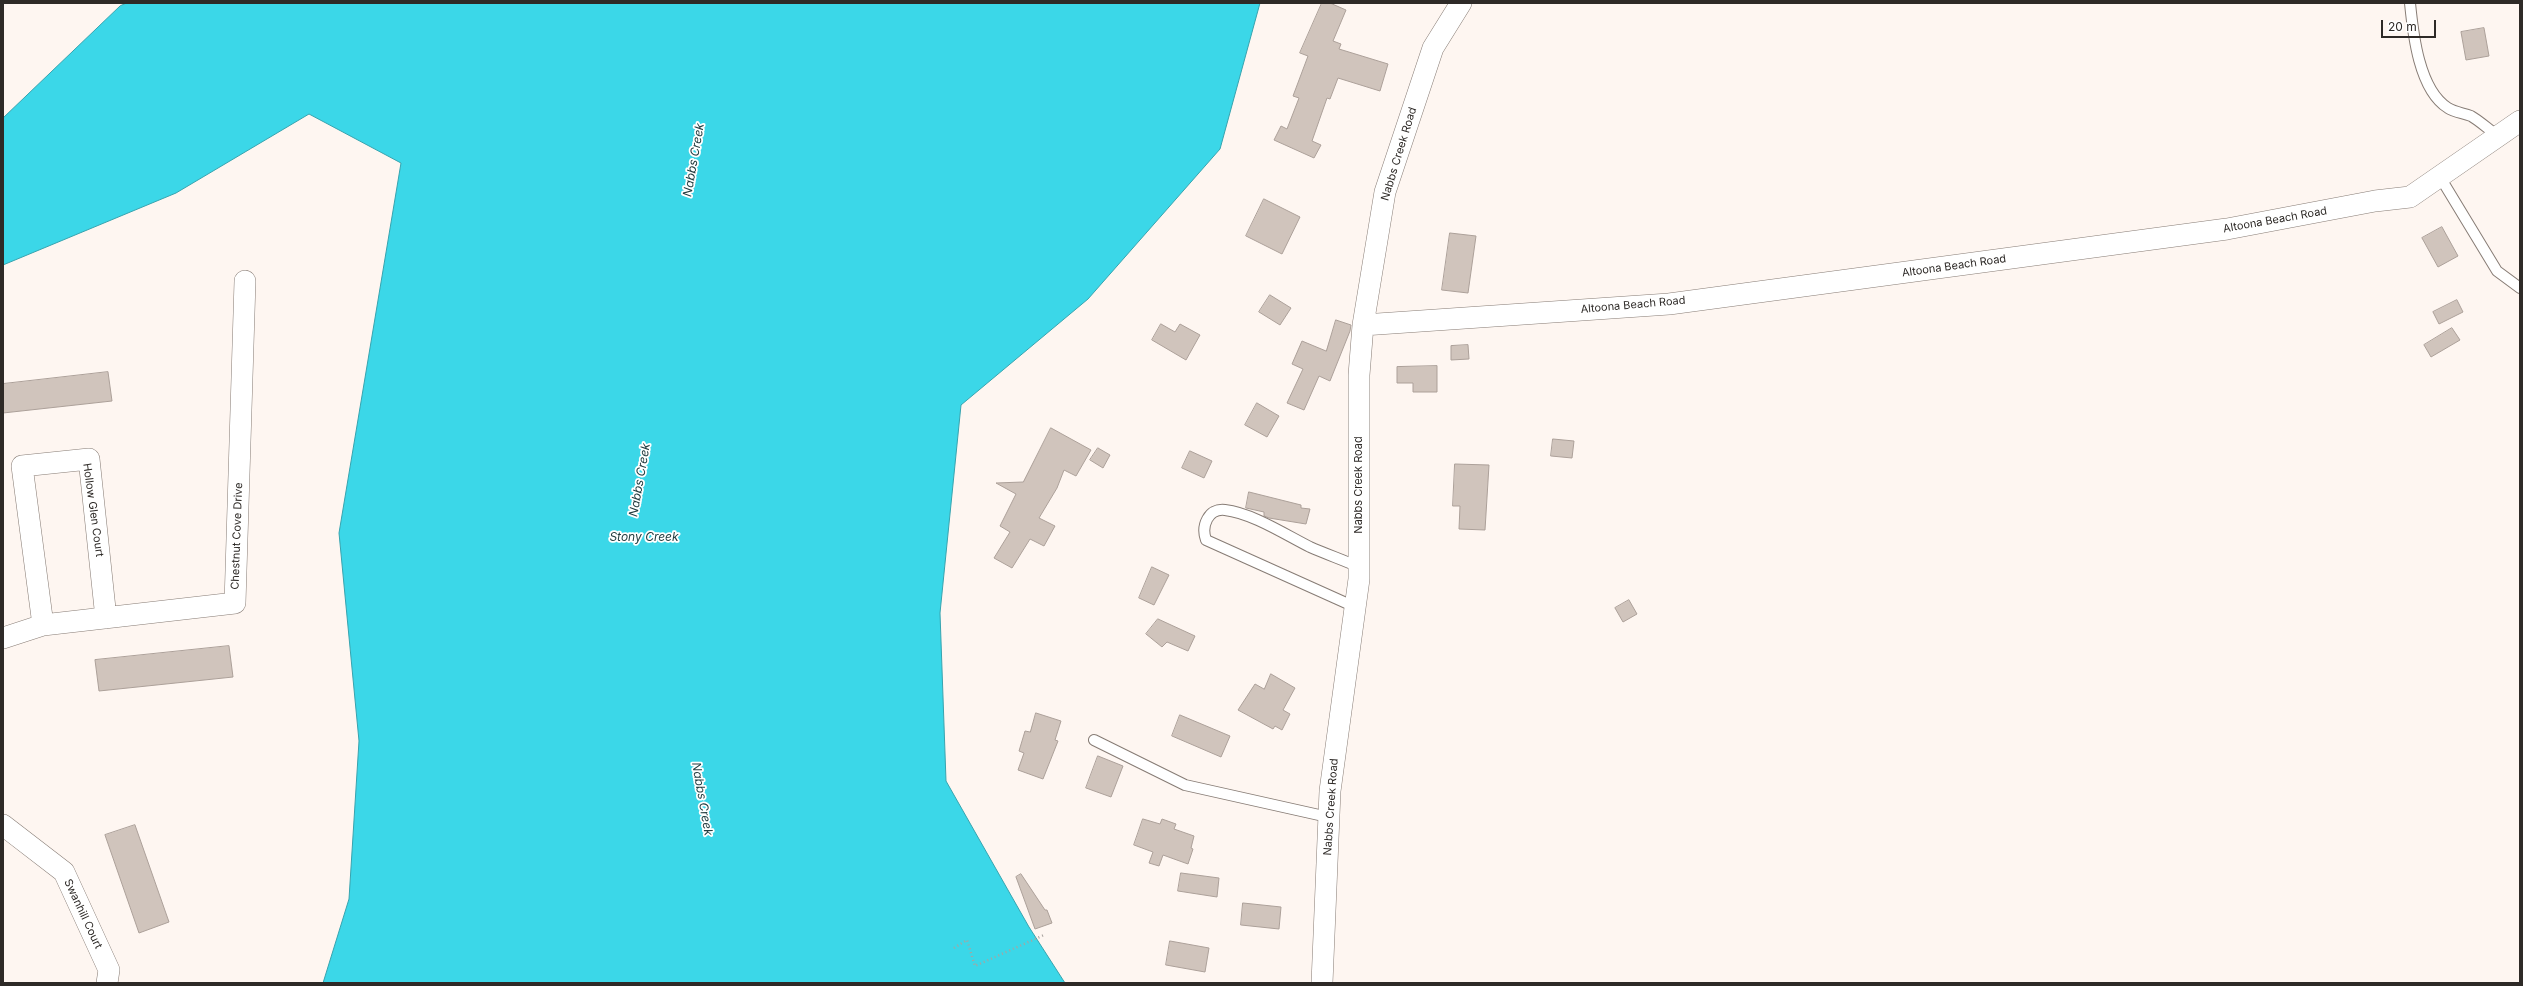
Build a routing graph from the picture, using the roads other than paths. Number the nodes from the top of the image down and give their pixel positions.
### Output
1 (1461, 3) edge
2 (2410, 3) edge
3 (2520, 121) edge
4 (2498, 136) junction
5 (2440, 177) junction
6 (245, 281) dead end
7 (2520, 288) edge
8 (1363, 325) junction
9 (1359, 566) junction
10 (1356, 607) junction
11 (106, 618) junction
12 (43, 625) junction
13 (3, 638) edge
14 (1094, 740) dead end
15 (1328, 817) junction
16 (3, 825) edge
17 (107, 983) edge
18 (1322, 983) edge

1 - 8 street, Nabbs Creek Road
2 - 4 lane
3 - 4 street, Altoona Beach Road
4 - 5 street, Altoona Beach Road
5 - 7 lane
5 - 8 street, Altoona Beach Road
6 - 11 street, Chestnut Cove Drive
8 - 9 street, Nabbs Creek Road
9 - 10 street, Nabbs Creek Road
9 - 10 lane
10 - 15 street, Nabbs Creek Road
11 - 12 street, Chestnut Cove Drive
11 - 12 street, Hollow Glen Court
12 - 13 street, Chestnut Cove Drive
14 - 15 lane
15 - 18 street, Nabbs Creek Road
16 - 17 street, Swanhill Court

